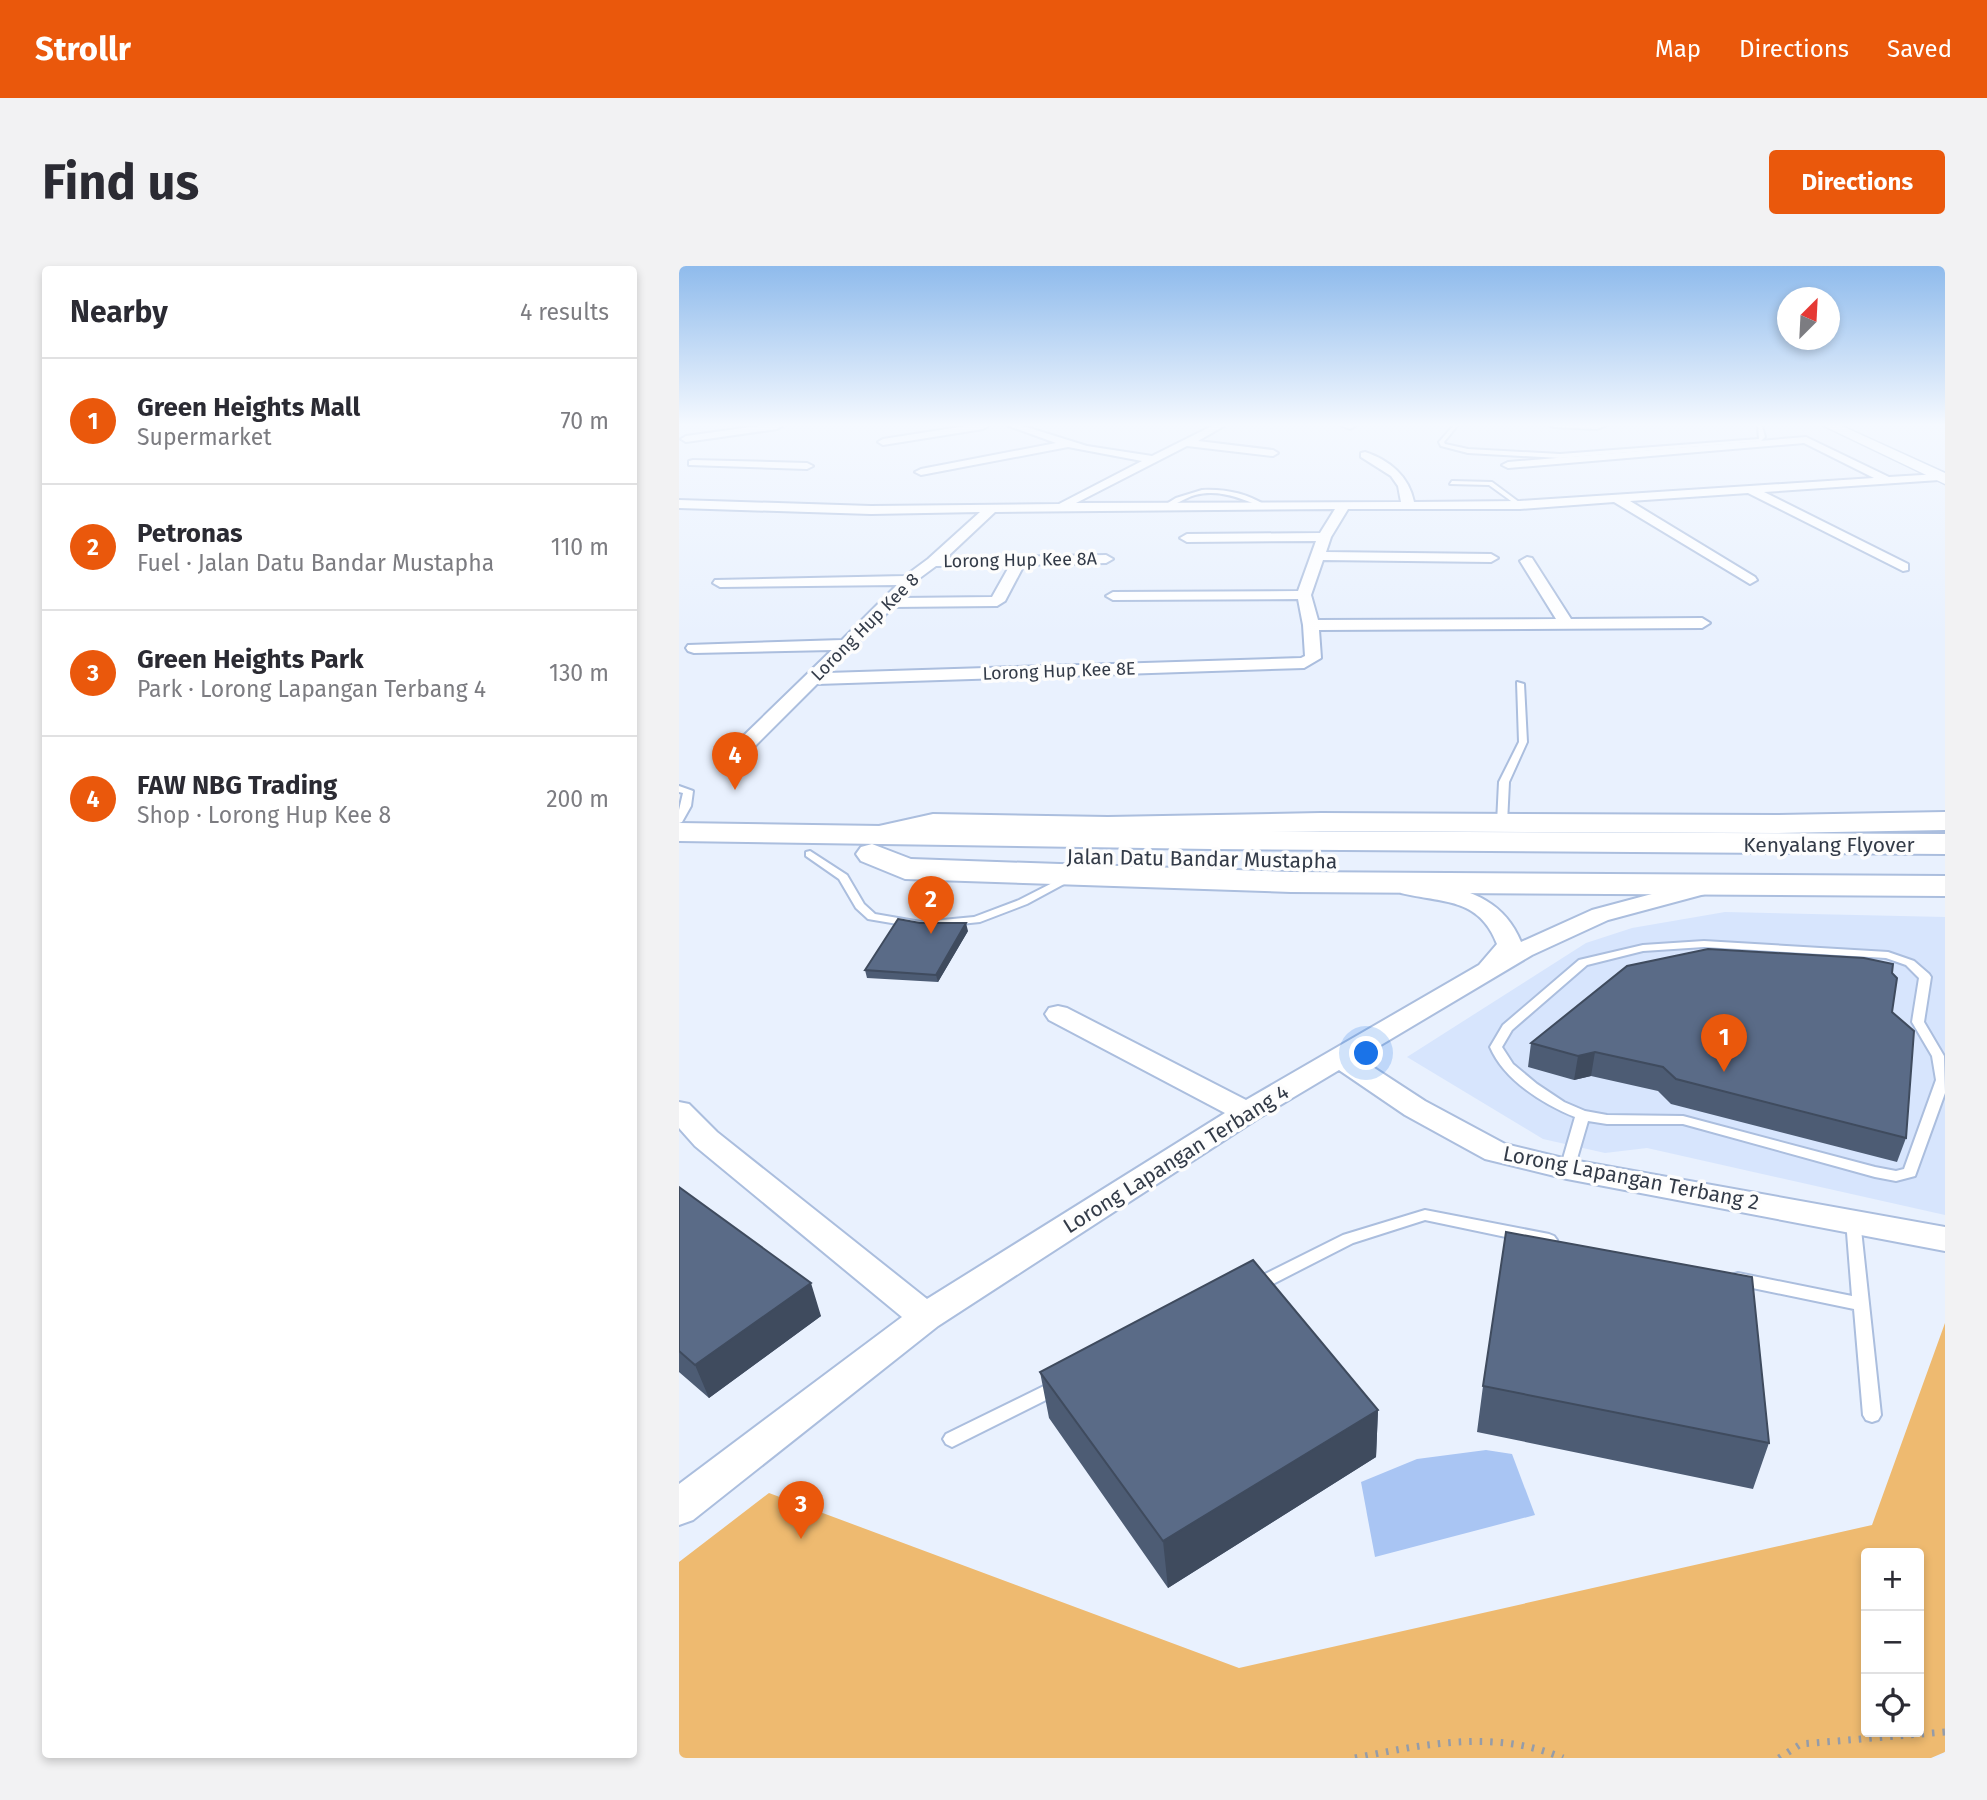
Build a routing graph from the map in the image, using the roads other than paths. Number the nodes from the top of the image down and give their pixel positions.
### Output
1 (1083, 496) edge
2 (1087, 496) edge
3 (1407, 496) edge
4 (1507, 496) edge
5 (1676, 496) edge
6 (1761, 496) edge
7 (1619, 500) junction
8 (679, 504) edge
9 (1344, 505) junction
10 (1408, 505) junction
11 (1520, 505) junction
12 (1059, 507) junction
13 (1095, 507) junction
14 (992, 508) junction
15 (1324, 537) junction
16 (1187, 538) dead end
17 (1319, 556) junction
18 (1491, 558) dead end
19 (1107, 559) dead end
20 (1020, 560) junction
21 (1527, 561) dead end
22 (933, 562) junction
23 (1903, 567) dead end
24 (908, 580) junction
25 (1750, 580) dead end
26 (720, 583) dead end
27 (1304, 595) junction
28 (1113, 596) dead end
29 (889, 603) junction
30 (1702, 623) dead end
31 (1566, 624) junction
32 (1311, 625) junction
33 (845, 645) junction
34 (694, 648) dead end
35 (813, 678) junction
36 (1520, 684) dead end
37 (741, 749) dead end
38 (679, 789) edge
39 (679, 820) edge
40 (1945, 821) edge
41 (1502, 823) junction
42 (679, 832) edge
43 (1945, 844) edge
44 (877, 845) junction
45 (679, 852) edge
46 (810, 854) junction
47 (1717, 865) junction
48 (1945, 867) edge
49 (1079, 873) junction
50 (1366, 883) junction
51 (1945, 886) edge
52 (1490, 968) junction
53 (1058, 1014) dead end
54 (1339, 1058) junction
55 (679, 1111) edge
56 (1247, 1112) junction
57 (1583, 1115) junction
58 (1567, 1169) junction
59 (1853, 1220) junction
60 (1945, 1239) edge
61 (1561, 1242) edge
62 (1725, 1276) edge
63 (1236, 1295) edge
64 (1861, 1304) junction
65 (926, 1317) junction
66 (1076, 1377) edge
67 (1872, 1415) dead end
68 (952, 1439) dead end
69 (679, 1507) edge

1 - 12 street
2 - 13 street
3 - 10 street
4 - 11 lane
5 - 7 street
6 - 23 street
7 - 11 street
7 - 25 street
8 - 14 street
9 - 10 street
9 - 13 street
9 - 15 street
10 - 11 street
12 - 13 street
12 - 14 street
14 - 22 street, Lorong Hup Kee 8
15 - 16 street
15 - 17 street
17 - 18 street
17 - 27 street
19 - 20 street, Lorong Hup Kee 8A
20 - 22 street, Lorong Hup Kee 8A
20 - 29 street
21 - 31 street
22 - 24 street, Lorong Hup Kee 8
24 - 26 street
24 - 29 street, Lorong Hup Kee 8
27 - 28 street
27 - 32 street
29 - 33 street, Lorong Hup Kee 8
30 - 31 street
31 - 32 street
32 - 35 street, Lorong Hup Kee 8E
33 - 34 street
33 - 35 street, Lorong Hup Kee 8
35 - 37 street, Lorong Hup Kee 8
36 - 41 lane
38 - 39 lane
40 - 41 main road
41 - 44 main road
42 - 44 main road, Jalan Datu Bandar Mustapha
43 - 47 main road, Kenyalang Flyover
44 - 46 main road, Jalan Datu Bandar Mustapha
44 - 47 main road, Jalan Datu Bandar Mustapha
44 - 49 main road
45 - 46 main road, Jalan Datu Bandar Mustapha
46 - 49 lane
47 - 48 main road, Kenyalang Flyover
47 - 50 main road
47 - 51 main road
47 - 52 street, Lorong Lapangan Terbang 4
49 - 50 main road
50 - 52 street
52 - 54 street, Lorong Lapangan Terbang 4
53 - 56 street
54 - 56 street, Lorong Lapangan Terbang 4
54 - 58 street, Lorong Lapangan Terbang 2
55 - 65 street
56 - 65 street, Lorong Lapangan Terbang 4
57 - 57 lane
57 - 58 lane
58 - 59 street, Lorong Lapangan Terbang 2
59 - 60 street, Lorong Lapangan Terbang 2
59 - 64 lane
61 - 63 lane
62 - 64 lane
64 - 67 lane
65 - 69 street, Lorong Lapangan Terbang 4
66 - 68 lane

